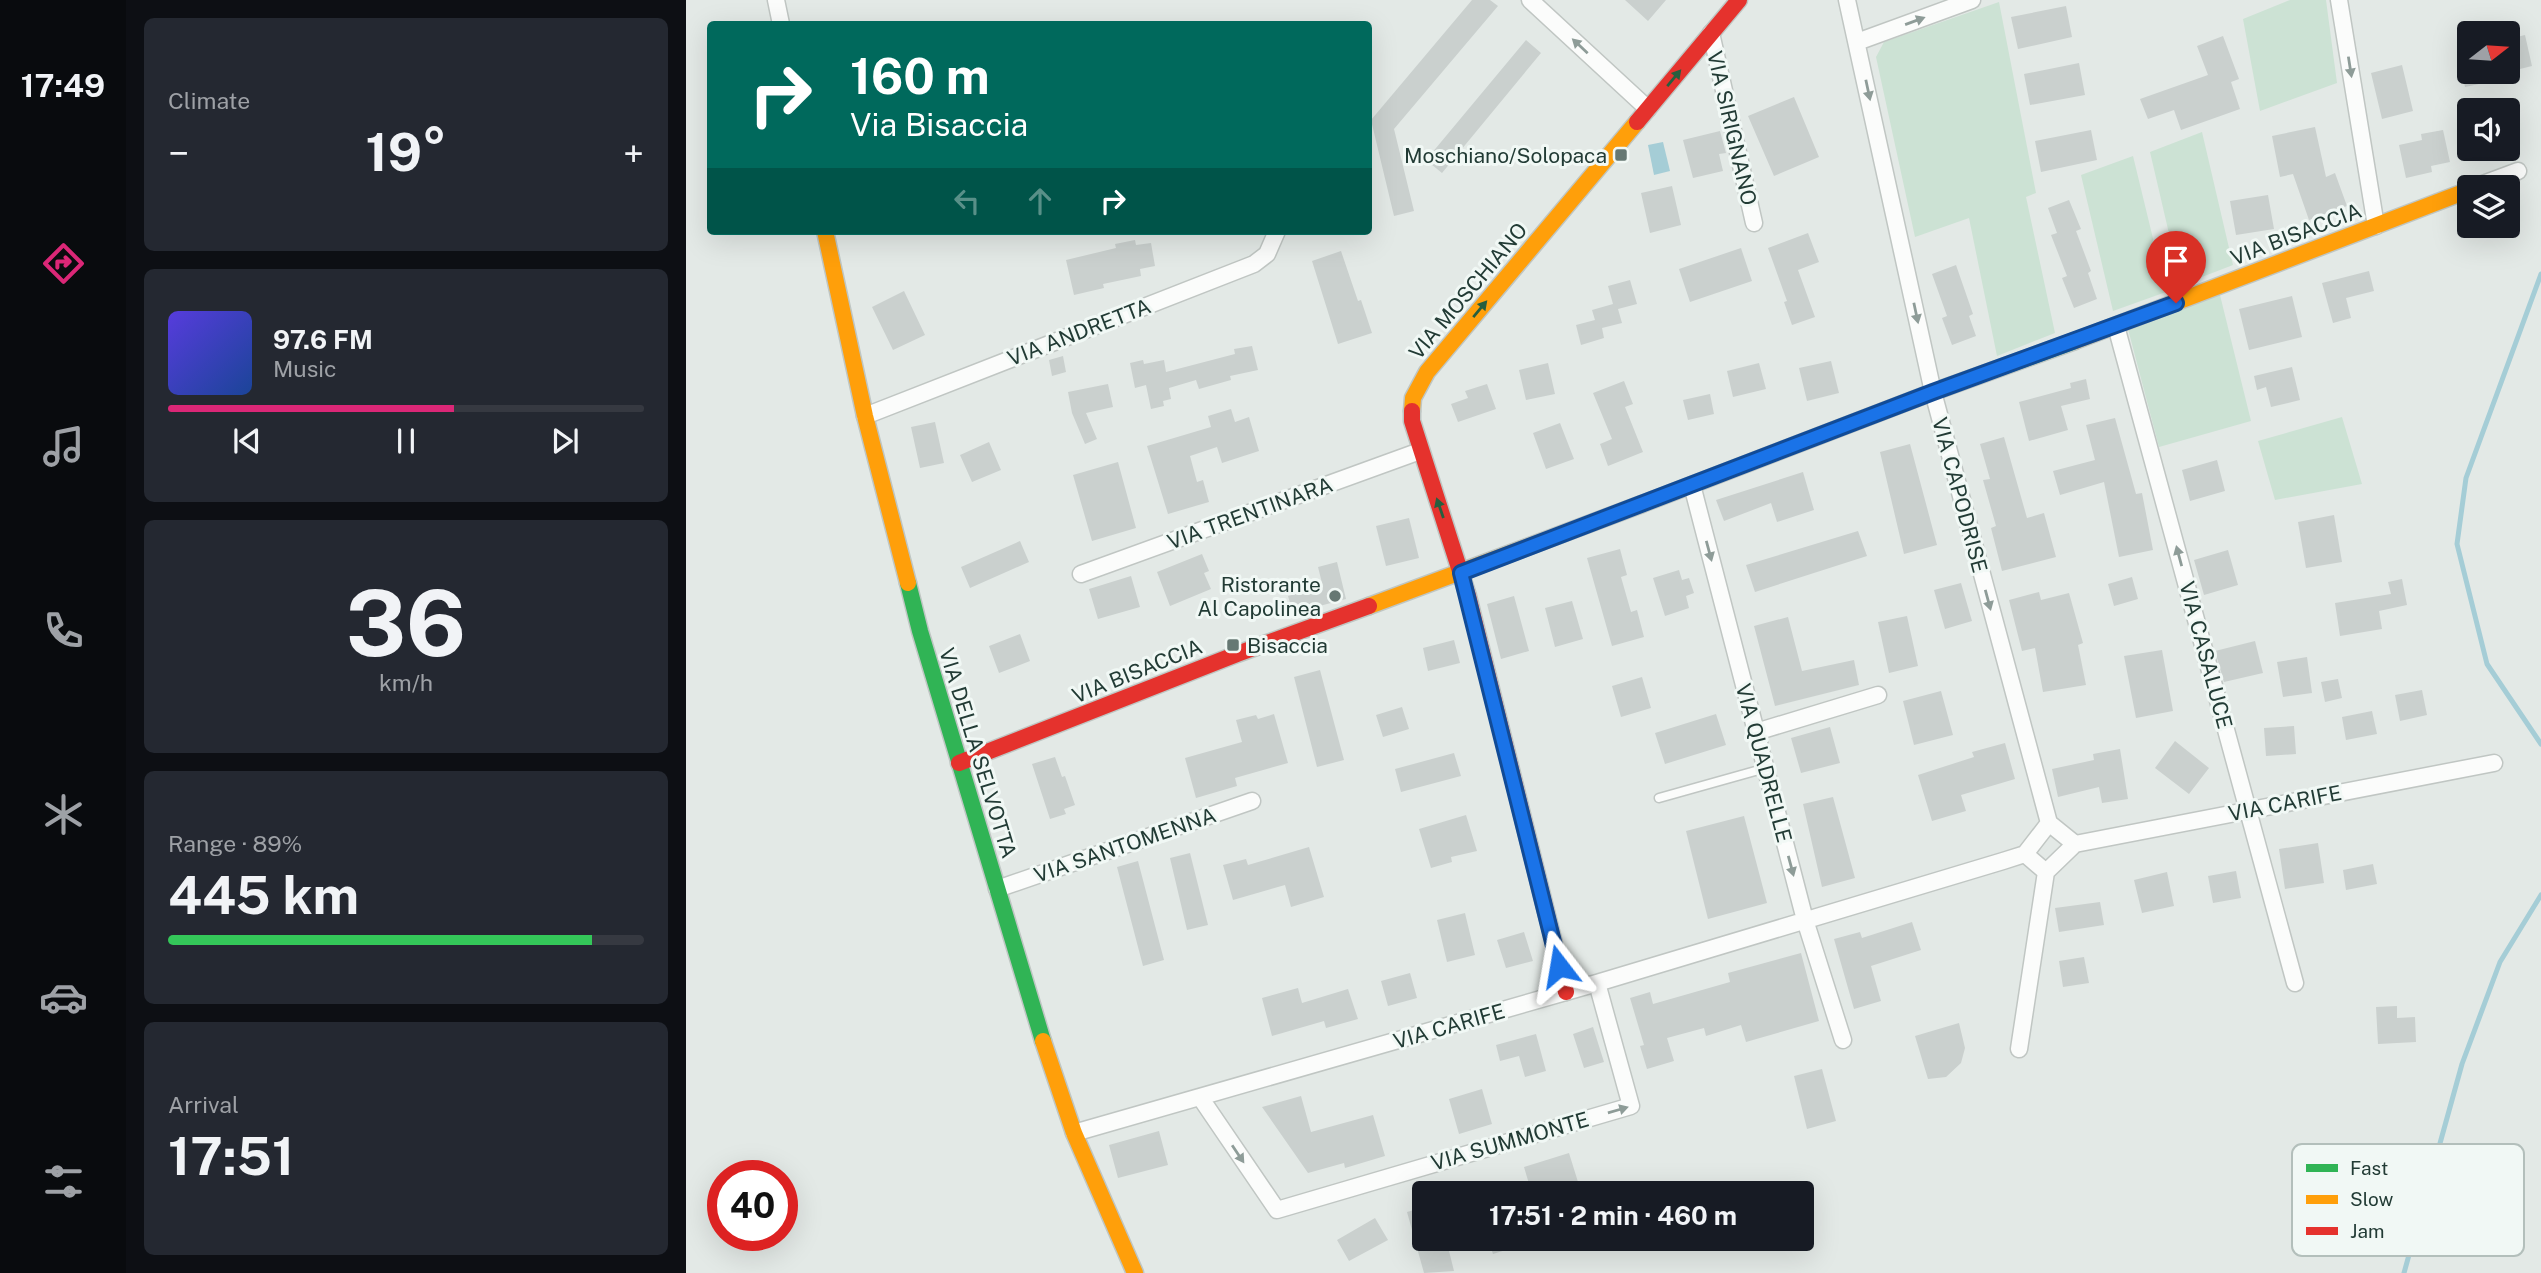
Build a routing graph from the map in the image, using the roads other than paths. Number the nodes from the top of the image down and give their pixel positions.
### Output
1 (776, 0) edge
2 (1530, 0) edge
3 (1739, 0) edge
4 (1847, 0) edge
5 (1972, 0) edge
6 (2339, 0) edge
7 (780, 21) edge
8 (1711, 33) junction
9 (1857, 42) junction
10 (1648, 108) junction
11 (2518, 171) dead end
12 (2507, 175) edge
13 (2457, 195) edge
14 (1754, 223) dead end
15 (2376, 226) junction
16 (826, 235) edge
17 (1275, 235) edge
18 (2116, 326) junction
19 (1933, 392) junction
20 (865, 416) junction
21 (1420, 451) junction
22 (1692, 485) junction
23 (1461, 573) junction
24 (1081, 574) dead end
25 (1878, 695) dead end
26 (1756, 732) junction
27 (2494, 762) dead end
28 (960, 763) junction
29 (1766, 768) junction
30 (1659, 797) dead end
31 (1252, 801) dead end
32 (2248, 810) junction
33 (2049, 823) junction
34 (2075, 844) junction
35 (2025, 854) junction
36 (2046, 872) junction
37 (997, 888) junction
38 (1805, 920) junction
39 (1597, 983) junction
40 (2295, 983) dead end
41 (1566, 992) junction
42 (1843, 1040) dead end
43 (2019, 1049) dead end
44 (1200, 1097) junction
45 (1074, 1133) junction
46 (1135, 1273) edge

1 - 7 street
10 -> 2 street
3 - 8 street, VIA MOSCHIANO
4 - 9 street, VIA CAPODRISE
9 -> 5 street
6 -> 15 street
10 -> 8 street, VIA MOSCHIANO
8 - 14 street, VIA SIRIGNANO
9 -> 19 street, VIA CAPODRISE
21 -> 10 street, VIA MOSCHIANO
11 - 12 street
13 - 15 street, VIA BISACCIA
15 - 18 street, VIA BISACCIA
16 - 20 street, VIA DELLA SELVOTTA
17 - 20 street, VIA ANDRETTA
18 - 19 street, VIA BISACCIA
32 -> 18 street, VIA CASALUCE
19 - 22 street, VIA BISACCIA
19 -> 33 street, VIA CAPODRISE
20 - 28 street, VIA DELLA SELVOTTA
23 -> 21 street, VIA MOSCHIANO
21 - 24 street, VIA TRENTINARA
22 - 23 street, VIA BISACCIA
22 -> 26 street, VIA QUADRELLE
23 - 28 street, VIA BISACCIA
23 - 41 street, VIA MOSCHIANO
25 - 26 street
26 - 29 street, VIA QUADRELLE
27 - 32 street, VIA CARIFE
28 - 37 street, VIA DELLA SELVOTTA
29 - 30 lane
29 -> 38 street, VIA QUADRELLE
31 - 37 street, VIA SANTOMENNA
32 - 34 street, VIA CARIFE
32 - 40 street, VIA CASALUCE
33 - 34 street
33 - 35 street
34 - 36 street
35 - 36 street
35 - 38 street, VIA CARIFE
36 - 43 street
37 - 45 street, VIA DELLA SELVOTTA
38 - 39 street, VIA CARIFE
38 - 42 street, VIA QUADRELLE
39 - 41 street, VIA CARIFE
44 -> 39 street, VIA SUMMONTE
41 - 44 street, VIA CARIFE
44 - 45 street, VIA CARIFE
45 - 46 street, VIA DELLA SELVOTTA

